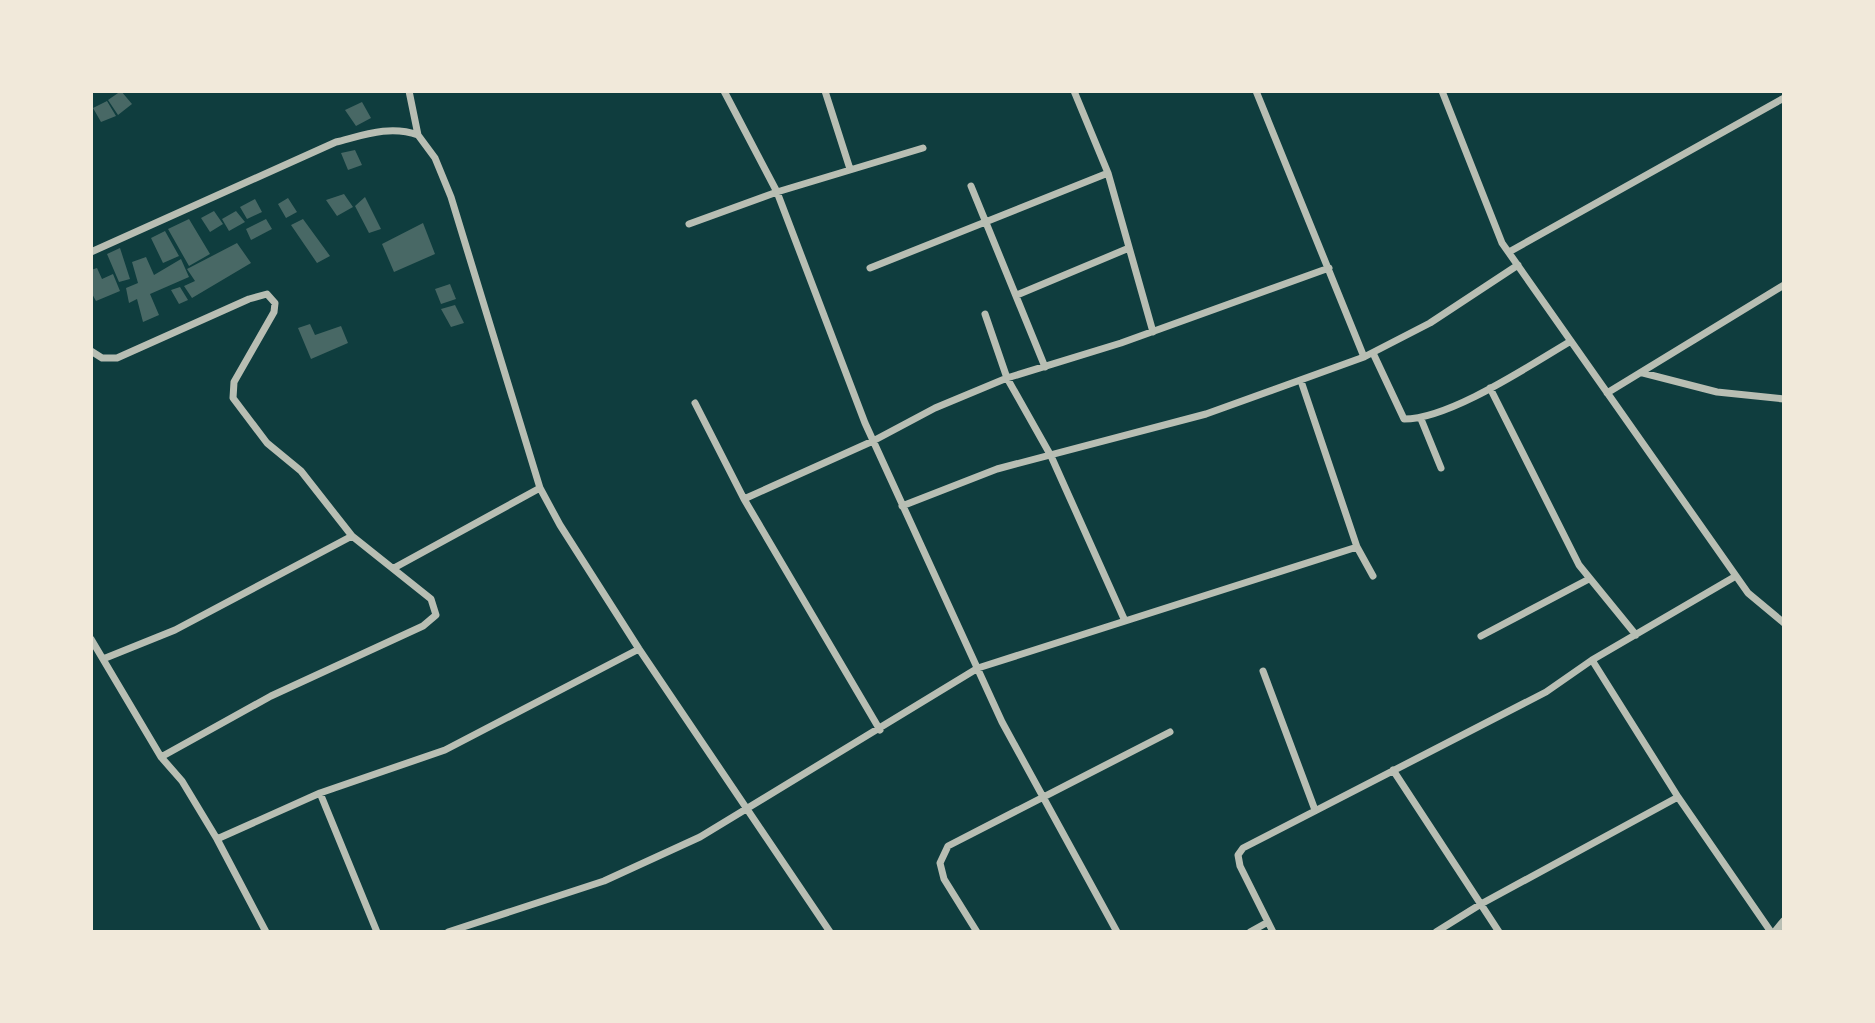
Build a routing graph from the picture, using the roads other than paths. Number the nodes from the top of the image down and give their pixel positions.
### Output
1 (409, 91) edge
2 (724, 91) edge
3 (825, 91) edge
4 (1256, 91) edge
5 (1443, 91) edge
6 (1076, 92) edge
7 (1784, 98) edge
8 (418, 135) junction
9 (923, 148) dead end
10 (849, 169) junction
11 (1108, 173) junction
12 (971, 186) dead end
13 (777, 192) junction
14 (986, 221) junction
15 (689, 224) dead end
16 (1129, 248) junction
17 (91, 252) edge
18 (1509, 252) junction
19 (1518, 265) junction
20 (870, 268) dead end
21 (1329, 268) junction
22 (1784, 285) edge
23 (1017, 295) junction
24 (985, 314) dead end
25 (1153, 332) junction
26 (1571, 341) junction
27 (91, 351) edge
28 (1373, 353) junction
29 (1364, 357) junction
30 (1045, 368) junction
31 (1643, 373) junction
32 (1007, 378) junction
33 (1301, 381) junction
34 (1490, 388) junction
35 (1607, 393) junction
36 (1784, 399) edge
37 (695, 403) dead end
38 (1421, 419) junction
39 (873, 441) junction
40 (1051, 456) junction
41 (1441, 468) dead end
42 (540, 488) junction
43 (744, 499) junction
44 (902, 506) junction
45 (352, 536) junction
46 (1357, 547) junction
47 (394, 568) junction
48 (1373, 576) dead end
49 (1736, 576) junction
50 (1589, 579) junction
51 (1125, 621) junction
52 (1784, 623) edge
53 (1636, 635) junction
54 (1481, 636) dead end
55 (91, 639) edge
56 (639, 649) junction
57 (103, 659) junction
58 (1592, 660) junction
59 (978, 668) junction
60 (1263, 671) dead end
61 (880, 730) junction
62 (1170, 732) dead end
63 (161, 757) junction
64 (1393, 770) junction
65 (320, 793) junction
66 (1044, 796) junction
67 (1678, 797) junction
68 (748, 810) junction
69 (1315, 810) junction
70 (217, 839) junction
71 (1481, 904) junction
72 (1784, 921) edge
73 (1268, 922) junction
74 (266, 932) edge
75 (377, 932) edge
76 (448, 932) edge
77 (830, 932) edge
78 (977, 932) edge
79 (1117, 932) edge
80 (1250, 932) edge
81 (1273, 932) edge
82 (1436, 932) edge
83 (1499, 932) edge
84 (1773, 932) edge

1 - 8 street
2 - 13 street
3 - 10 street
4 - 21 street
5 - 18 street
6 - 11 street
7 - 18 street
8 - 17 street
8 - 42 street
9 - 10 street
10 - 13 street
11 - 14 street
11 - 16 street
12 - 14 street
13 - 15 street
13 - 39 street
14 - 20 street
14 - 23 street
16 - 23 street
16 - 25 street
18 - 19 street
19 - 26 street
19 - 28 street
21 - 25 street
21 - 29 street
22 - 31 street
23 - 30 street
24 - 32 street
25 - 30 street
26 - 34 street
26 - 35 street
27 - 45 street
28 - 29 street
28 - 38 street
29 - 33 street
30 - 32 street
31 - 35 street
31 - 36 street
32 - 39 street
32 - 40 street
33 - 40 street
33 - 46 street
34 - 38 street
34 - 50 street
35 - 49 street
37 - 43 street
38 - 41 street
39 - 43 street
39 - 44 street
40 - 44 street
40 - 51 street
42 - 47 street
42 - 56 street
43 - 61 street
44 - 59 street
45 - 47 street
45 - 57 street
46 - 48 street
46 - 51 street
47 - 63 street
49 - 52 street
49 - 53 street
50 - 53 street
50 - 54 street
51 - 59 street
53 - 58 street
55 - 57 street
56 - 65 street
56 - 68 street
57 - 63 street
58 - 64 street
58 - 67 street
59 - 61 street
59 - 66 street
60 - 69 street
61 - 68 street
62 - 66 street
63 - 70 street
64 - 69 street
64 - 71 street
65 - 70 street
65 - 75 street
66 - 78 street
66 - 79 street
67 - 71 street
67 - 84 street
68 - 76 street
68 - 77 street
69 - 73 street
70 - 74 street
71 - 82 street
71 - 83 street
72 - 84 street
73 - 80 street
73 - 81 street

